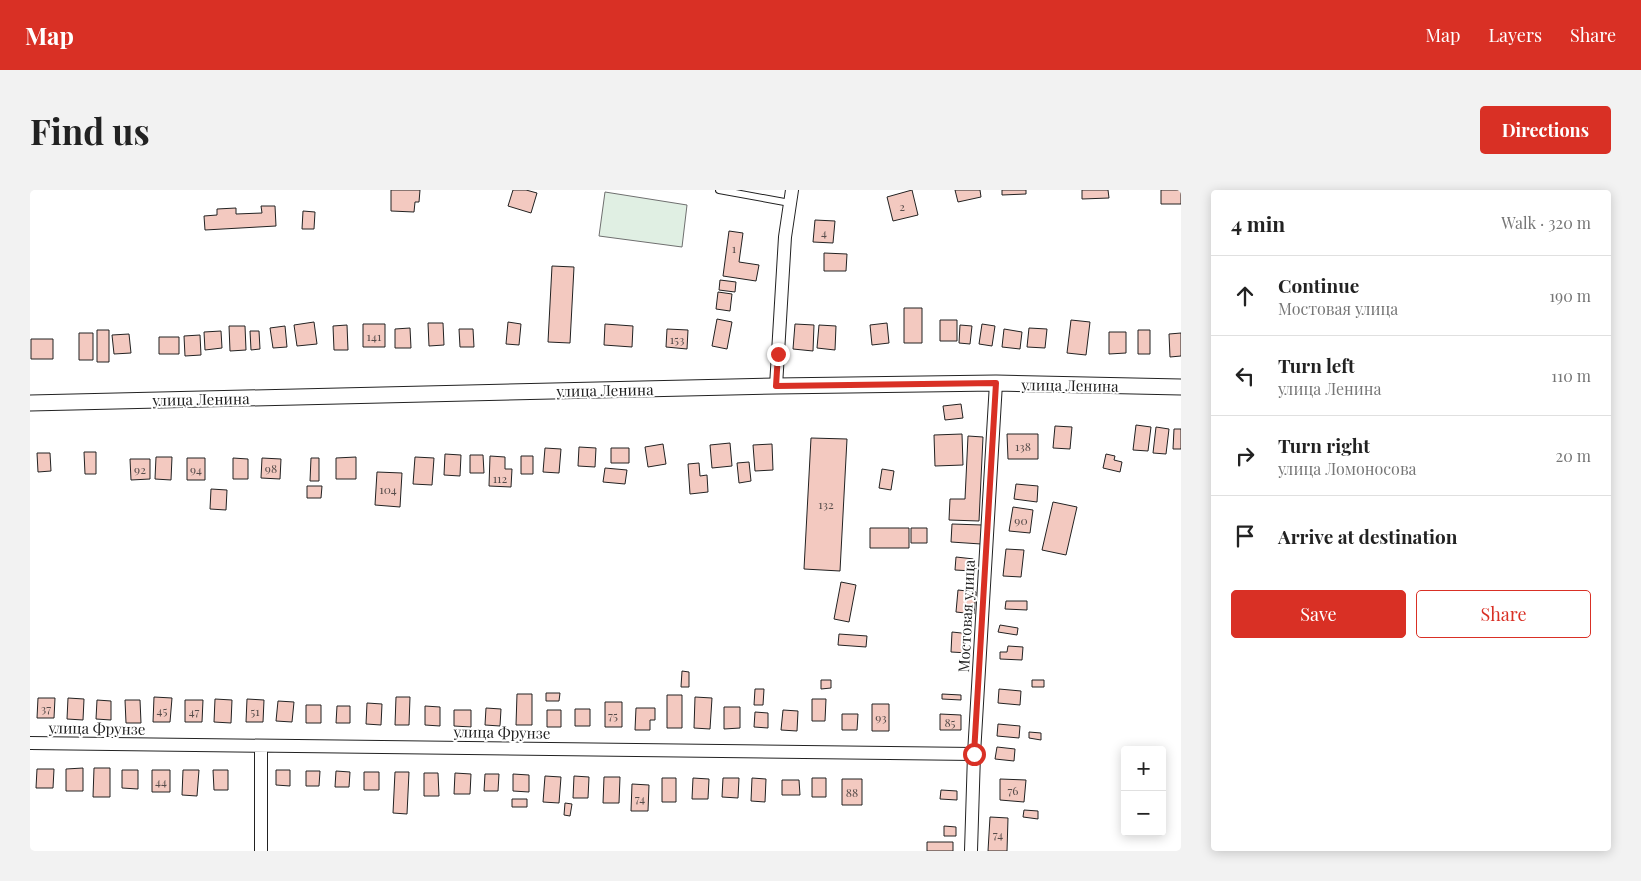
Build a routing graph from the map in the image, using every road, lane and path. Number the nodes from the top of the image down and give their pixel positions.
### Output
1 (719, 190) edge
2 (797, 190) edge
3 (791, 194) edge
4 (996, 383) junction
5 (776, 386) junction
6 (1181, 387) edge
7 (30, 403) edge
8 (30, 744) edge
9 (261, 746) junction
10 (974, 754) junction
11 (261, 851) edge
12 (971, 851) edge

1 - 3 lane
2 - 3 street
3 - 5 street
4 - 5 street, улица Ленина
4 - 6 street, улица Ленина
4 - 10 street, Мостовая улица
5 - 7 street, улица Ленина
8 - 9 street, улица Фрунзе
9 - 10 street, улица Фрунзе
9 - 11 street
10 - 12 street, Мостовая улица

